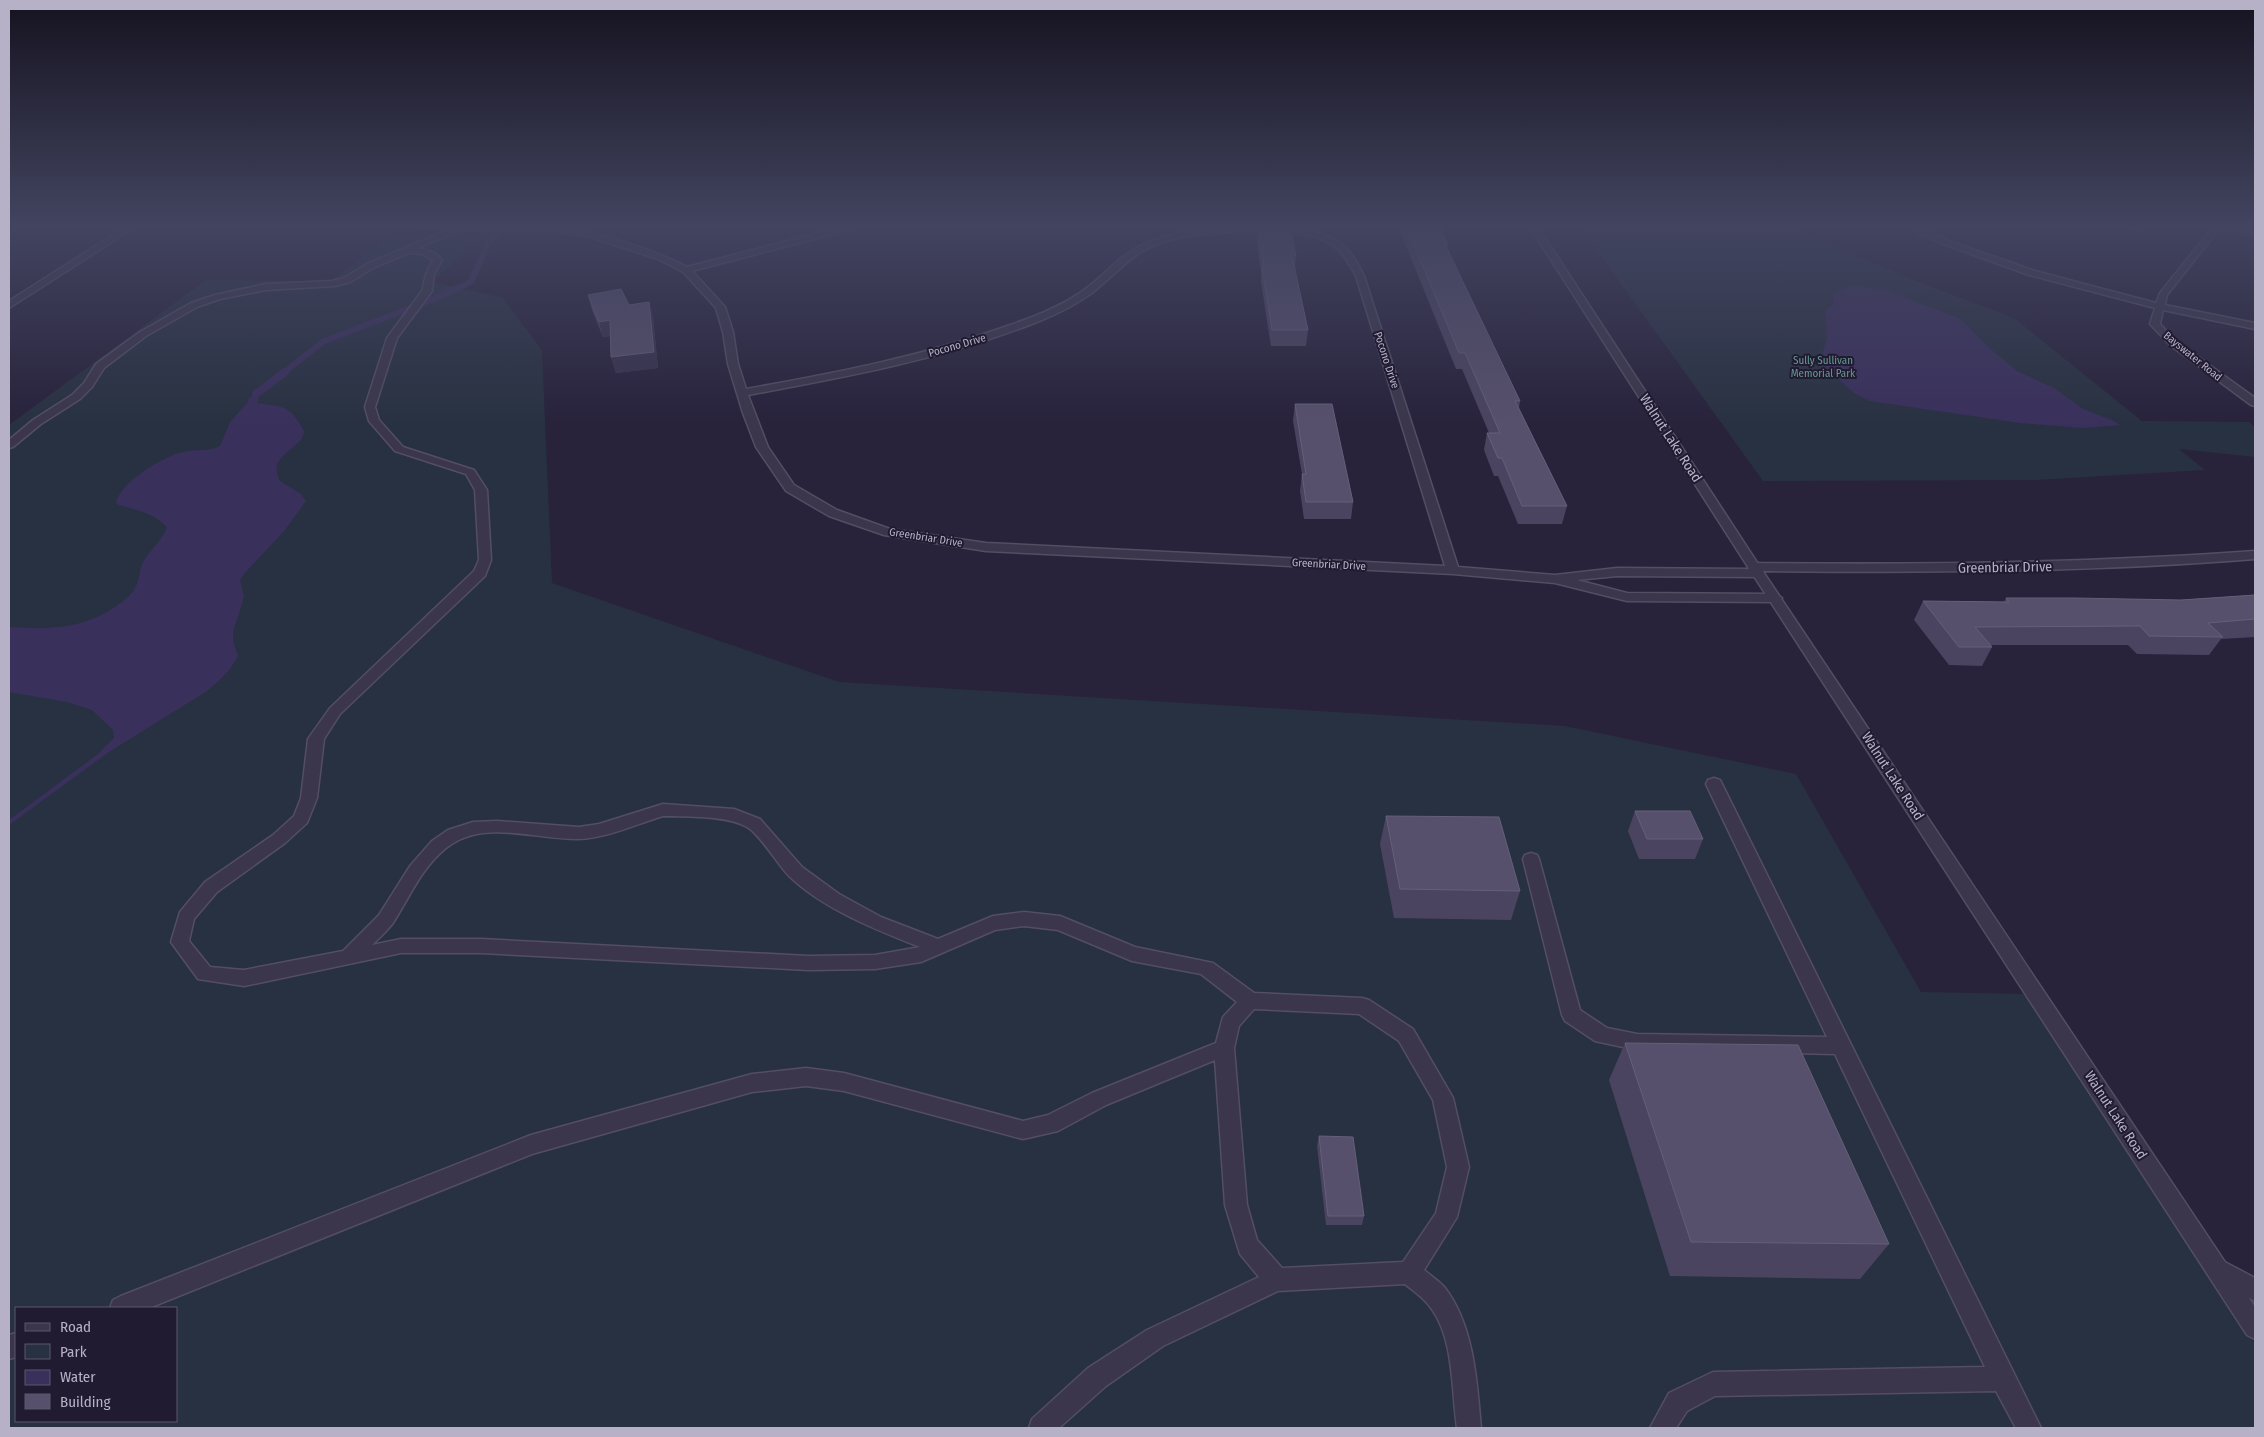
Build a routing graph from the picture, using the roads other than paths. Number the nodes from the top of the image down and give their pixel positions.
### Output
1 (31, 291) edge
2 (247, 291) edge
3 (426, 291) edge
4 (705, 291) edge
5 (1088, 291) edge
6 (1365, 291) edge
7 (1575, 291) edge
8 (2092, 291) edge
9 (2166, 291) edge
10 (9, 305) edge
11 (2160, 308) junction
12 (2255, 326) edge
13 (742, 394) junction
14 (2255, 403) edge
15 (9, 446) edge
16 (2255, 555) edge
17 (1453, 570) junction
18 (1756, 570) junction
19 (1555, 579) junction
20 (1775, 598) junction
21 (1714, 784) dead end
22 (1532, 859) dead end
23 (938, 946) junction
24 (347, 958) junction
25 (1250, 1001) junction
26 (1841, 1046) junction
27 (1224, 1048) junction
28 (2218, 1269) junction
29 (1409, 1273) junction
30 (1277, 1280) junction
31 (2255, 1290) edge
32 (124, 1307) edge
33 (2255, 1327) edge
34 (2003, 1380) junction
35 (1041, 1428) edge
36 (1469, 1428) edge
37 (1662, 1428) edge
38 (2029, 1428) edge

1 - 10 street
2 - 15 street
3 - 24 street
4 - 13 street, Greenbriar Drive
5 - 13 street, Pocono Drive
6 - 17 street, Pocono Drive
7 - 18 street, Walnut Lake Road
8 - 11 street
9 - 11 street, Bayswater Road
11 - 12 street
11 - 14 street, Bayswater Road
13 - 17 street, Greenbriar Drive
16 - 18 street, Greenbriar Drive
17 - 19 street, Greenbriar Drive
18 - 19 street, Greenbriar Drive
18 - 20 street, Walnut Lake Road
19 - 20 street, Greenbriar Drive
20 - 28 street, Walnut Lake Road
21 - 26 street
22 - 26 street
23 - 24 street
23 - 24 street
23 - 25 street
25 - 27 street
25 - 29 street
26 - 34 street
27 - 30 street
27 - 32 street
28 - 31 street
28 - 33 street, Walnut Lake Road
29 - 30 street
29 - 36 street
30 - 35 street
34 - 37 street
34 - 38 street

